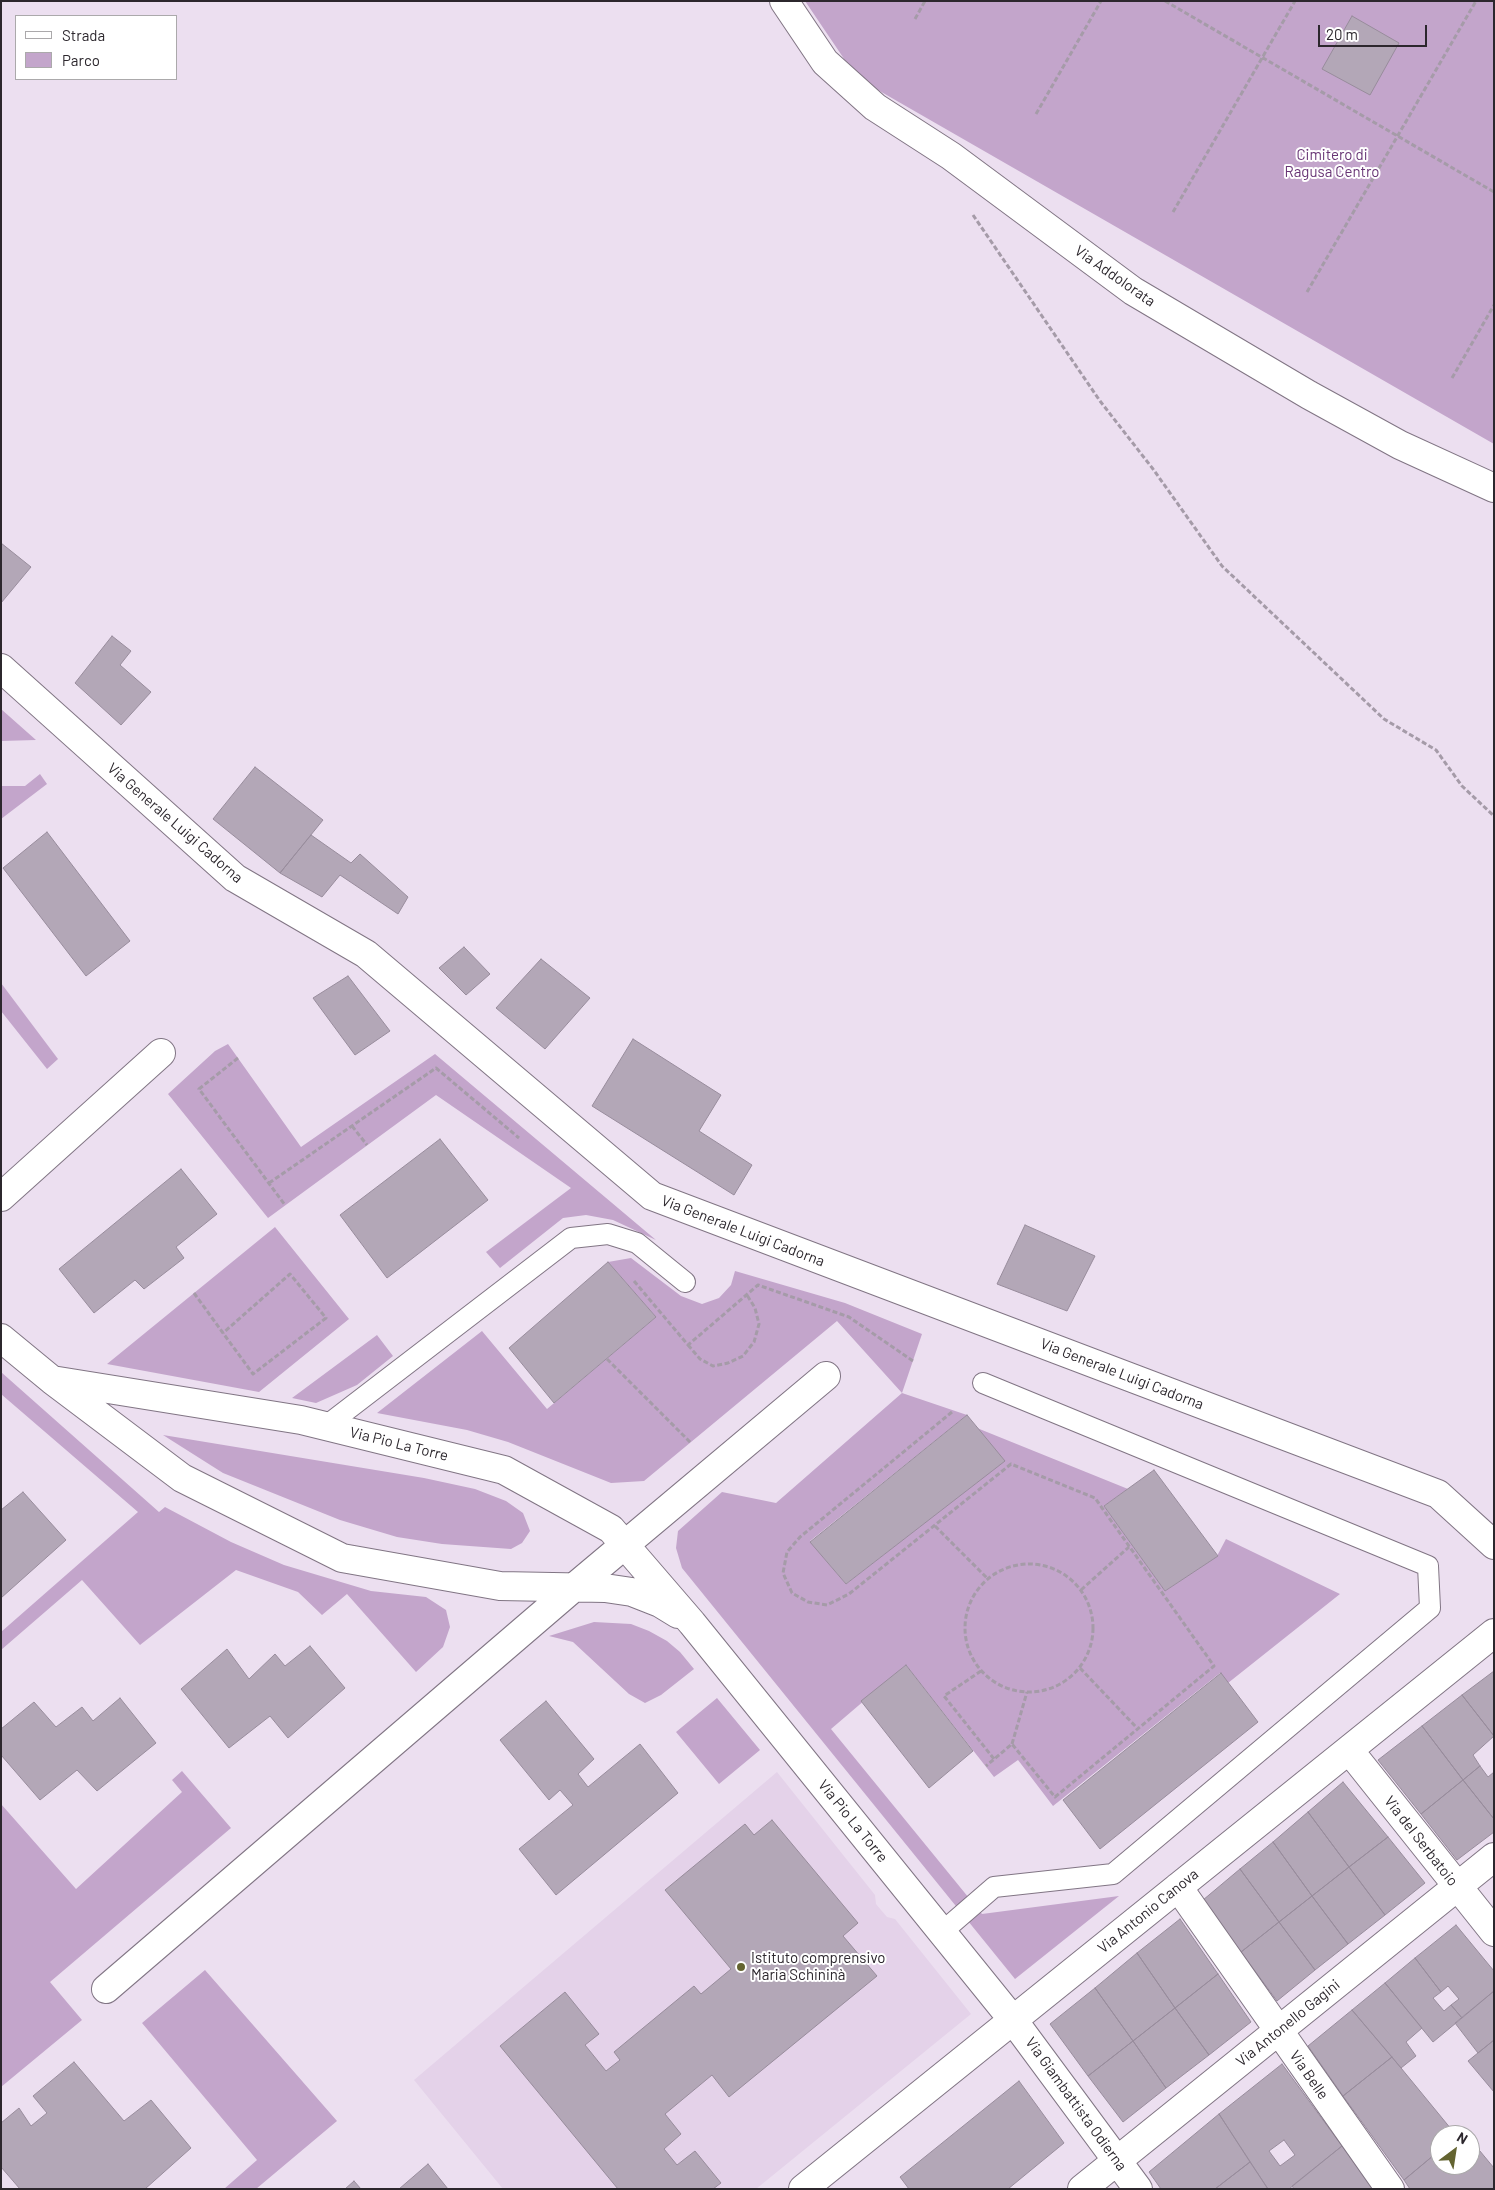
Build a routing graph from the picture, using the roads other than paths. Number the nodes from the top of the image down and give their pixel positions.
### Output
1 (784, 1) edge
2 (1494, 488) edge
3 (1, 668) edge
4 (161, 1053) dead end
5 (1, 1198) edge
6 (685, 1282) dead end
7 (1, 1338) edge
8 (826, 1376) dead end
9 (52, 1380) junction
10 (983, 1383) dead end
11 (326, 1426) junction
12 (626, 1544) junction
13 (1494, 1544) edge
14 (572, 1589) junction
15 (692, 1623) junction
16 (1494, 1633) edge
17 (1350, 1750) junction
18 (1494, 1857) edge
19 (1178, 1887) junction
20 (1457, 1887) junction
21 (942, 1932) junction
22 (1494, 1932) edge
23 (106, 1989) dead end
24 (1013, 2020) junction
25 (1278, 2030) junction
26 (1117, 2160) junction
27 (803, 2189) edge
28 (1082, 2189) edge
29 (1138, 2189) edge
30 (1390, 2189) edge

1 - 2 street, Via Addolorata
3 - 13 street, Via Generale Luigi Cadorna
4 - 5 street
6 - 11 lane
7 - 9 street, Via Pio La Torre
8 - 12 street
9 - 11 street, Via Pio La Torre
9 - 14 street, Via Pio La Torre
10 - 21 lane
11 - 12 street, Via Pio La Torre
12 - 14 street
12 - 15 street, Via Pio La Torre
14 - 15 street, Via Pio La Torre
14 - 23 street
15 - 21 street, Via Pio La Torre
16 - 17 street, Via Antonio Canova
17 - 19 street, Via Antonio Canova
17 - 20 street, Via del Serbatoio
18 - 20 street, Via Antonello Gagini
19 - 24 street, Via Antonio Canova
19 - 25 street, Via Belle
20 - 22 street, Via del Serbatoio
20 - 25 street, Via Antonello Gagini
21 - 24 street, Via Pio La Torre
24 - 26 street, Via Giambattista Odierna
24 - 27 street, Via Antonio Canova
25 - 26 street, Via Antonello Gagini
25 - 30 street, Via Belle
26 - 28 street, Via Antonello Gagini
26 - 29 street, Via Giambattista Odierna

